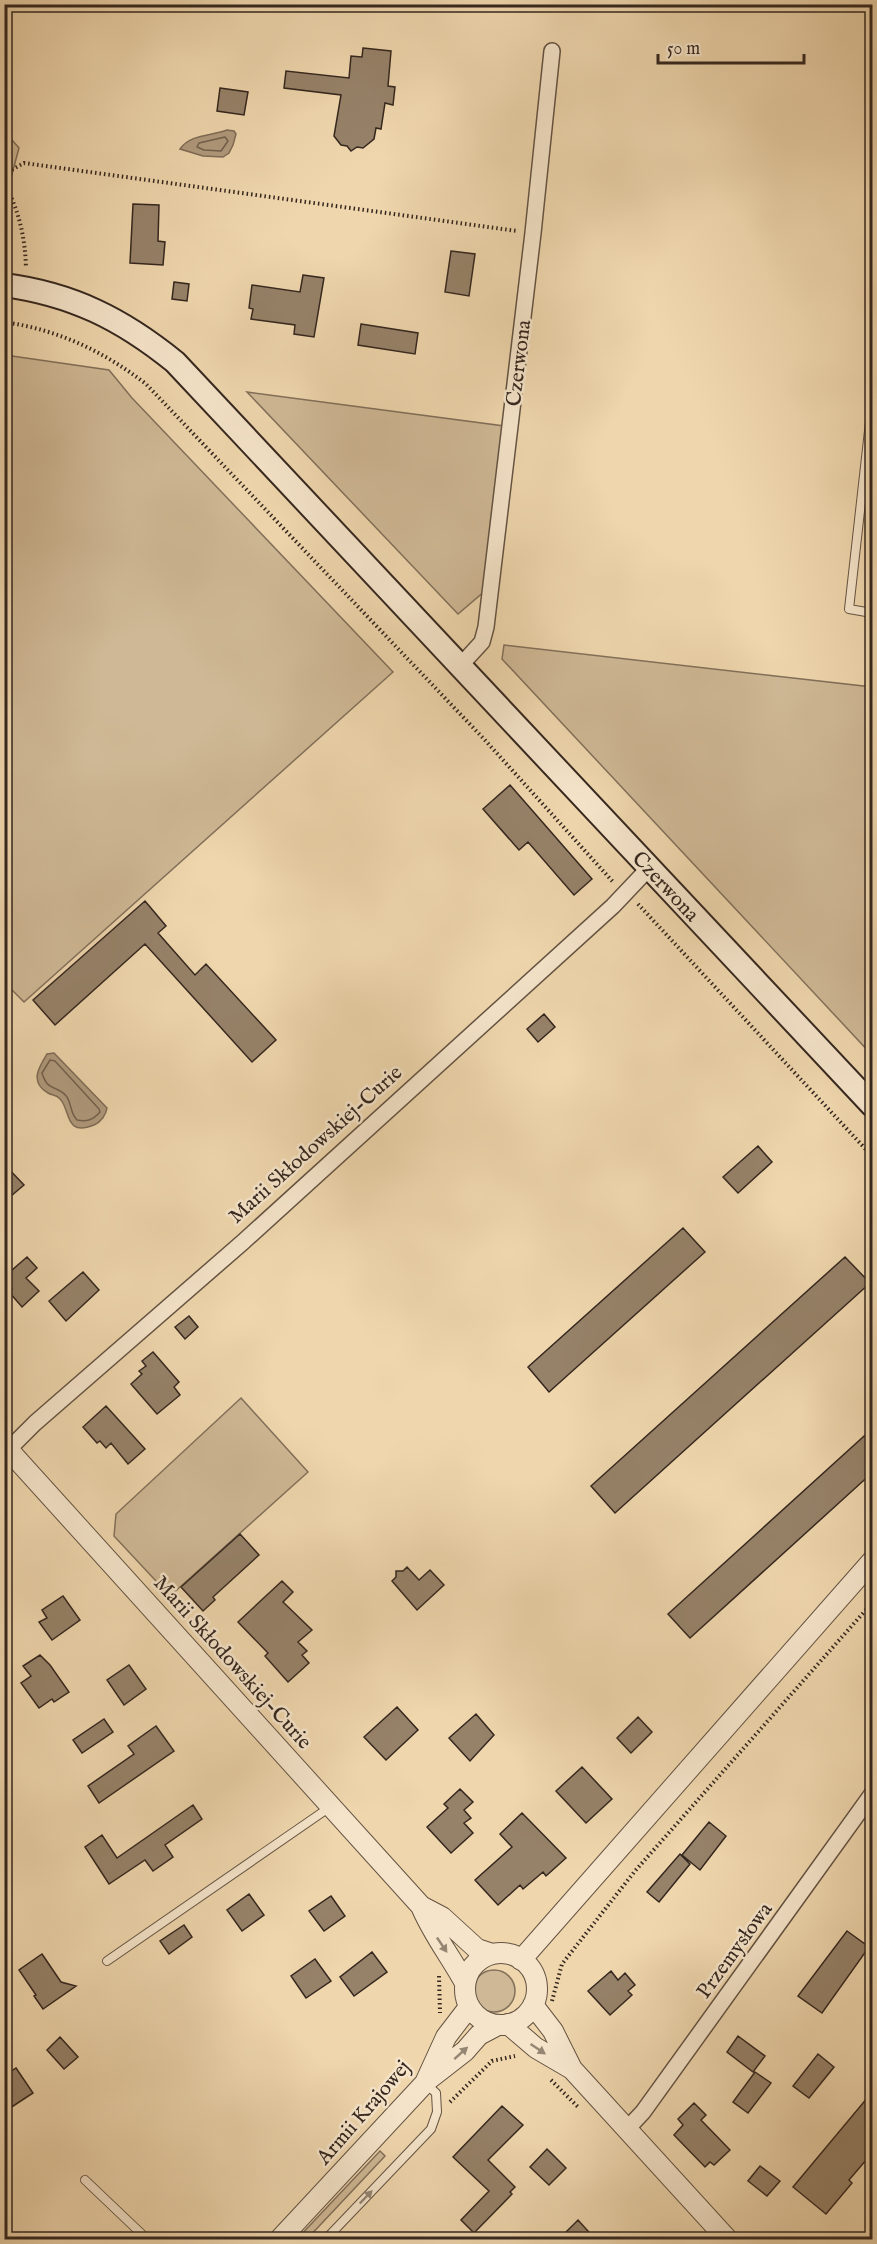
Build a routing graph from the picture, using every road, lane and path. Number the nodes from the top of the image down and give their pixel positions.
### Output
1 (552, 51) dead end
2 (4, 174) edge
3 (4, 182) edge
4 (533, 233) junction
5 (14, 287) edge
6 (4, 322) edge
7 (873, 404) edge
8 (873, 613) edge
9 (460, 666) junction
10 (649, 868) junction
11 (626, 892) junction
12 (873, 1106) edge
13 (873, 1156) edge
14 (6, 1450) edge
15 (873, 1561) edge
16 (873, 1603) edge
17 (873, 1794) edge
18 (332, 1806) junction
19 (422, 1906) junction
20 (492, 1954) junction
21 (521, 1960) junction
22 (108, 1961) dead end
23 (439, 1974) dead end
24 (465, 1983) junction
25 (533, 2005) junction
26 (470, 2007) junction
27 (552, 2009) dead end
28 (440, 2021) dead end
29 (503, 2024) junction
30 (486, 2068) dead end
31 (572, 2069) junction
32 (425, 2083) junction
33 (437, 2112) junction
34 (627, 2129) junction
35 (85, 2180) dead end
36 (148, 2240) edge
37 (279, 2240) edge
38 (325, 2240) edge
39 (728, 2240) edge

1 - 4 street, Czerwona
2 - 4 path
3 - 5 path
4 - 9 street, Czerwona
5 - 9 main road, Czerwona
6 - 11 path
7 - 8 lane
9 - 10 main road, Czerwona
10 - 11 street, Marii Skłodowskiej-Curie
10 - 12 main road, Czerwona
11 - 13 path
11 - 14 street, Marii Skłodowskiej-Curie
14 - 18 street, Marii Skłodowskiej-Curie
15 - 21 street
16 - 27 path
17 - 34 street, Przemysłowa
18 - 19 street, Marii Skłodowskiej-Curie
18 - 22 lane
19 - 20 street, Marii Skłodowskiej-Curie
19 -> 24 street, Marii Skłodowskiej-Curie
20 - 21 street
20 - 24 street
21 - 25 street
23 - 28 path
24 - 26 street
25 - 29 street
25 - 31 street
26 - 29 street
26 - 32 street, Armii Krajowej
29 -> 31 street
32 -> 29 street
30 - 33 path
31 - 34 street
32 - 33 lane
32 - 37 street, Armii Krajowej
38 -> 33 lane
34 - 39 street
35 - 36 lane

